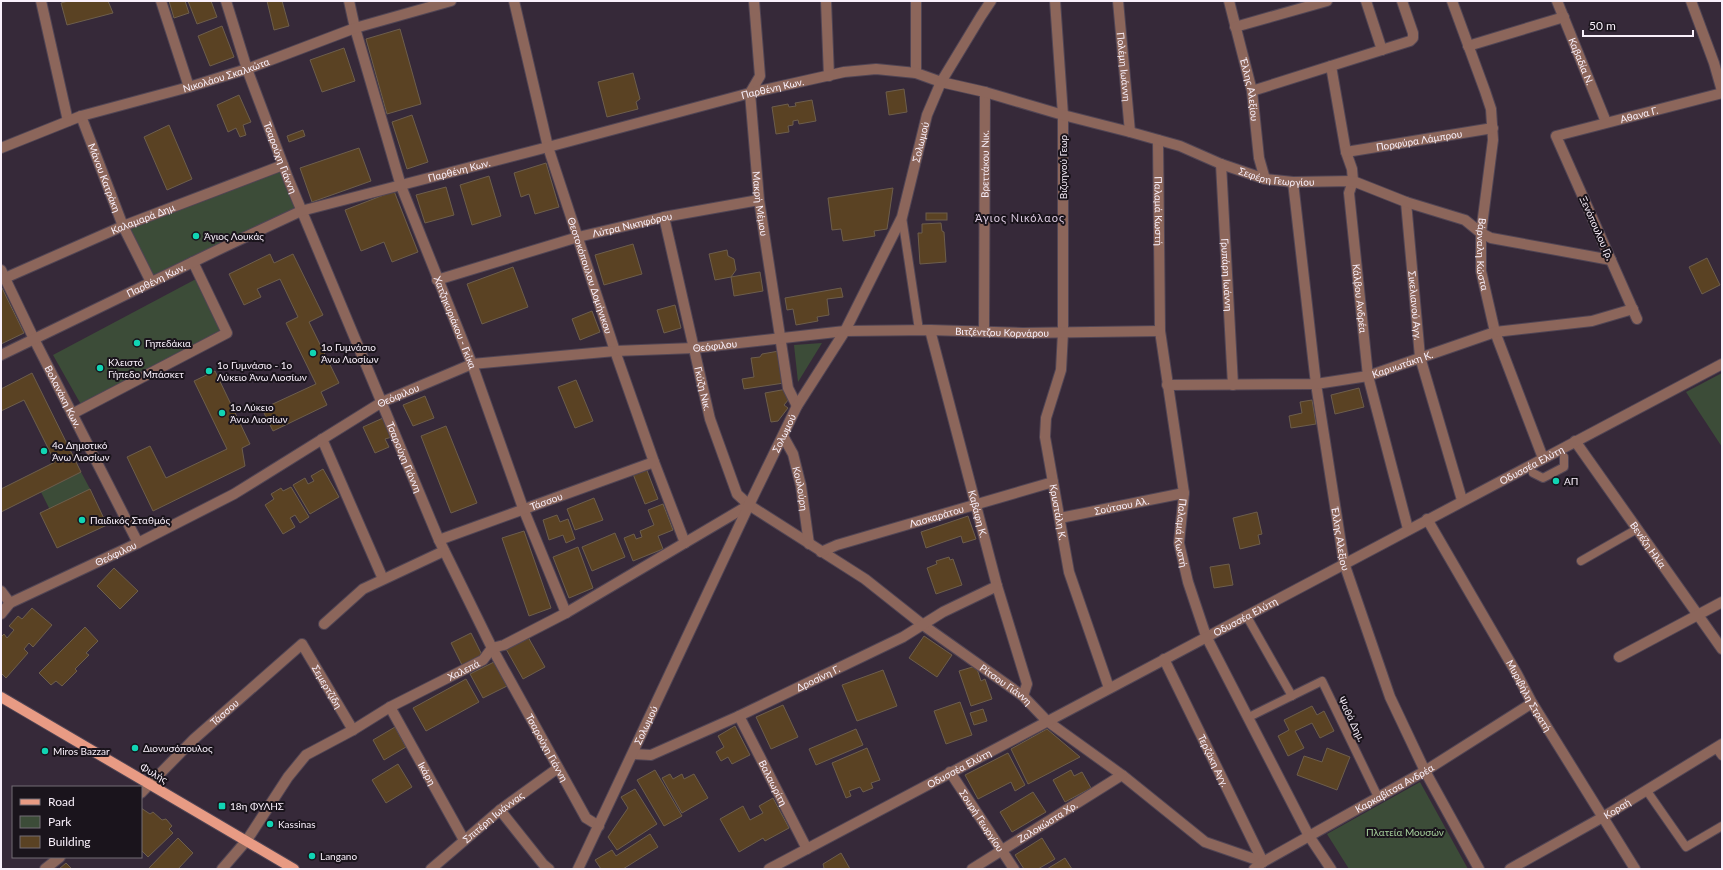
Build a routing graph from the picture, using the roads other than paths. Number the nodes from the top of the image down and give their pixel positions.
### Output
1 (41, 1) edge
2 (161, 1) edge
3 (226, 1) edge
4 (349, 1) edge
5 (451, 1) edge
6 (514, 1) edge
7 (754, 1) edge
8 (826, 1) edge
9 (916, 1) edge
10 (991, 1) edge
11 (1055, 1) edge
12 (1118, 1) edge
13 (1228, 1) edge
14 (1327, 1) edge
15 (1366, 1) edge
16 (1402, 1) edge
17 (1452, 1) edge
18 (1557, 1) edge
19 (1691, 1) edge
20 (436, 3) edge
21 (1564, 16) junction
22 (1235, 26) junction
23 (355, 28) junction
24 (1468, 46) junction
25 (1382, 50) junction
26 (1718, 62) edge
27 (1332, 66) junction
28 (247, 69) junction
29 (916, 73) junction
30 (829, 76) junction
31 (941, 82) junction
32 (189, 87) junction
33 (985, 92) junction
34 (1252, 92) junction
35 (1722, 92) edge
36 (750, 93) junction
37 (1064, 115) junction
38 (81, 116) junction
39 (68, 120) junction
40 (1606, 122) junction
41 (1493, 128) junction
42 (1130, 132) junction
43 (1556, 136) joint
44 (1158, 140) junction
45 (548, 147) junction
46 (1, 148) edge
47 (1346, 152) junction
48 (1221, 164) junction
49 (283, 165) junction
50 (1265, 179) junction
51 (1353, 181) junction
52 (1293, 182) junction
53 (401, 186) junction
54 (759, 200) junction
55 (1406, 202) junction
56 (301, 211) junction
57 (664, 217) junction
58 (902, 217) junction
59 (123, 226) junction
60 (1481, 233) junction
61 (578, 237) junction
62 (1611, 260) junction
63 (193, 262) junction
64 (3, 274) edge
65 (437, 280) junction
66 (151, 282) junction
67 (1633, 310) junction
68 (1637, 320) dead end
69 (919, 330) junction
70 (930, 330) junction
71 (845, 331) junction
72 (1160, 331) junction
73 (984, 332) junction
74 (1064, 332) junction
75 (1495, 332) junction
76 (781, 338) junction
77 (34, 339) junction
78 (694, 348) junction
79 (615, 351) junction
80 (1, 355) edge
81 (1420, 357) junction
82 (472, 364) junction
83 (1722, 364) edge
84 (1368, 376) junction
85 (1316, 384) junction
86 (1167, 385) junction
87 (1233, 385) junction
88 (382, 402) junction
89 (797, 406) junction
90 (72, 414) junction
91 (783, 436) junction
92 (322, 439) junction
93 (1575, 441) junction
94 (1563, 452) junction
95 (1543, 458) junction
96 (654, 462) junction
97 (1522, 468) junction
98 (1533, 473) joint
99 (1053, 482) junction
100 (1184, 493) junction
101 (1462, 500) junction
102 (976, 504) junction
103 (749, 505) junction
104 (523, 508) junction
105 (1060, 518) junction
106 (1427, 519) junction
107 (1408, 529) junction
108 (1637, 529) junction
109 (438, 540) junction
110 (138, 543) junction
111 (685, 544) junction
112 (810, 544) junction
113 (444, 551) junction
114 (821, 552) junction
115 (1581, 561) dead end
116 (1344, 563) junction
117 (383, 579) junction
118 (997, 586) junction
119 (1, 591) edge
120 (1722, 602) edge
121 (10, 603) junction
122 (566, 612) junction
123 (1, 614) edge
124 (1246, 615) junction
125 (1698, 615) junction
126 (324, 624) dead end
127 (923, 625) junction
128 (1206, 636) junction
129 (302, 644) joint
130 (492, 648) junction
131 (1722, 649) edge
132 (1619, 656) dead end
133 (1164, 659) junction
134 (1109, 688) junction
135 (1023, 696) junction
136 (1292, 696) junction
137 (1, 697) edge
138 (1532, 703) junction
139 (390, 707) junction
140 (739, 716) junction
141 (1249, 717) junction
142 (1047, 721) junction
143 (353, 730) junction
144 (1720, 750) edge
145 (633, 754) junction
146 (558, 768) junction
147 (1425, 771) junction
148 (950, 772) junction
149 (1122, 775) junction
150 (150, 785) junction
151 (1647, 790) junction
152 (142, 792) edge
153 (1378, 797) junction
154 (500, 810) junction
155 (1603, 817) junction
156 (599, 826) junction
157 (1722, 826) edge
158 (1309, 836) junction
159 (247, 840) junction
160 (464, 840) junction
161 (807, 849) junction
162 (1002, 851) junction
163 (59, 858) edge
164 (1258, 866) edge
165 (45, 869) edge
166 (222, 869) edge
167 (294, 869) edge
168 (431, 869) edge
169 (549, 869) edge
170 (578, 869) edge
171 (769, 869) edge
172 (972, 869) edge
173 (1014, 869) edge
174 (1331, 869) edge
175 (1479, 869) edge
176 (1510, 869) edge
177 (1635, 869) edge

1 - 39 street
2 - 32 street
3 - 28 street, Τσαρούχη Γιάννη
4 - 23 street, Χατζηκυριάκου - Γκίκα
5 - 20 street, Νικολάου Σκαλκώτα
6 - 45 street, Θεοτοκόπουλου Δομήνικου
7 - 36 street
8 - 30 street
9 - 29 street
10 - 31 street, Σολωμού
11 - 37 street, Βιζυηνού Γεωρ
12 - 42 street, Πολέμη Ιωάννη
13 - 22 street, Έλλης Αλεξίου
14 - 22 street
15 - 25 street
16 - 25 street
17 - 24 street, Βάρναλη Κώστα
18 - 21 street, Καβαδία Ν.
19 - 26 street
20 - 23 street, Νικολάου Σκαλκώτα
21 - 24 street
21 - 40 street, Καβαδία Ν.
22 - 34 street, Έλλης Αλεξίου
23 - 28 street, Νικολάου Σκαλκώτα
23 - 53 street, Χατζηκυριάκου - Γκίκα
24 - 41 street, Βάρναλη Κώστα
25 - 27 street
26 - 35 street
27 - 34 street
27 - 47 street, Κάλβου Ανδρέα
28 - 32 street, Νικολάου Σκαλκώτα
28 - 49 street, Τσαρούχη Γιάννη
29 - 30 street, Παρθένη Κων.
29 - 31 street, Παρθένη Κων.
30 - 36 street, Παρθένη Κων.
31 - 33 street, Σεφέρη Γεωργίου
31 - 58 street, Σολωμού
32 - 38 street, Νικολάου Σκαλκώτα
33 - 37 street, Σεφέρη Γεωργίου
33 - 73 street, Βρεττάκου Νικ.
34 - 50 street, Έλλης Αλεξίου
35 - 40 street, Αθανα Γ.
36 - 45 street, Παρθένη Κων.
36 - 54 street, Μακρή Μέμου
37 - 42 street, Σεφέρη Γεωργίου
37 - 74 street, Βιζυηνού Γεωρ
38 - 39 street, Νικολάου Σκαλκώτα
38 - 59 street, Μάνου Κατράκη
39 - 46 street, Νικολάου Σκαλκώτα
40 - 43 street, Αθανα Γ.
41 - 47 street, Πορφύρα Λάμπρου
41 - 60 street, Βάρναλη Κώστα
42 - 44 street, Σεφέρη Γεωργίου
43 - 62 street, Ξενόπουλου Γρ.
44 - 48 street, Σεφέρη Γεωργίου
44 - 72 street, Παλαμά Κωστή
45 - 53 street, Παρθένη Κων.
45 - 61 street, Θεοτοκόπουλου Δομήνικου
47 - 51 street, Κάλβου Ανδρέα
48 - 50 street, Σεφέρη Γεωργίου
48 - 87 street, Γρυπάρη Ιωάννη
49 - 56 street, Τσαρούχη Γιάννη
49 - 59 street, Καλαμαρά Δημ
50 - 52 street, Σεφέρη Γεωργίου
51 - 52 street, Σεφέρη Γεωργίου
51 - 55 street, Σεφέρη Γεωργίου
51 - 84 street, Κάλβου Ανδρέα
52 - 85 street, Έλλης Αλεξίου
53 - 56 street, Παρθένη Κων.
53 - 65 street, Χατζηκυριάκου - Γκίκα
54 - 57 street, Λύτρα Νικηφόρου
54 - 76 street, Μακρή Μέμου
55 - 60 street, Σεφέρη Γεωργίου
55 - 81 street, Σικελιανού Αγγ.
56 - 63 street, Παρθένη Κων.
56 - 88 street, Τσαρούχη Γιάννη
57 - 61 street, Λύτρα Νικηφόρου
57 - 78 street, Γκύζη Νικ.
58 - 69 lane
58 - 71 street, Σολωμού
59 - 64 street, Καλαμαρά Δημ
59 - 66 street, Μάνου Κατράκη
60 - 62 street, Σεφέρη Γεωργίου
60 - 75 street, Βάρναλη Κώστα
61 - 65 street, Λύτρα Νικηφόρου
61 - 79 street, Θεοτοκόπουλου Δομήνικου
62 - 67 street, Ξενόπουλου Γρ.
63 - 66 street, Παρθένη Κων.
63 - 90 street
64 - 77 street, Βολανάκη Κων.
65 - 82 street, Χατζηκυριάκου - Γκίκα
66 - 77 street, Παρθένη Κων.
67 - 68 street, Ξενόπουλου Γρ.
67 - 75 street, Καρυωτάκη Κ.
69 - 70 street, Βιτζέντζου Κορνάρου
69 - 71 street, Βιτζέντζου Κορνάρου
70 - 73 street, Βιτζέντζου Κορνάρου
70 - 102 street, Καβάφη Κ.
71 - 76 street, Θεόφιλου
71 - 89 street, Σολωμού
72 - 74 street, Βιτζέντζου Κορνάρου
72 - 86 street, Παλαμά Κωστή
73 - 74 street, Βιτζέντζου Κορνάρου
74 - 99 street, Κρυστάλη Κ.
75 - 81 street, Καρυωτάκη Κ.
75 - 95 street, Βάρναλη Κώστα
76 - 78 street, Θεόφιλου
76 - 89 street, Μακρή Μέμου
77 - 80 street, Παρθένη Κων.
77 - 90 street, Βολανάκη Κων.
78 - 79 street, Θεόφιλου
78 - 103 street, Γκύζη Νικ.
79 - 82 street, Θεόφιλου
79 - 96 street, Θεοτοκόπουλου Δομήνικου
81 - 84 street, Καρυωτάκη Κ.
81 - 101 street, Σικελιανού Αγγ.
82 - 88 street, Θεόφιλου
82 - 104 street, Χατζηκυριάκου - Γκίκα
83 - 93 street, Οδυσσέα Ελύτη
84 - 85 street, Καρυωτάκη Κ.
84 - 107 street, Κάλβου Ανδρέα
85 - 87 street, Καρυωτάκη Κ.
85 - 116 street, Έλλης Αλεξίου
86 - 87 street, Καρυωτάκη Κ.
86 - 100 street, Παλαμά Κωστή
88 - 92 street, Θεόφιλου
88 - 109 street, Τσαρούχη Γιάννη
89 - 91 street, Σολωμού
90 - 110 street, Βολανάκη Κων.
91 - 103 street, Σολωμού
91 - 112 street, Κουλούρη
92 - 110 street, Θεόφιλου
92 - 117 street
93 - 94 street, Οδυσσέα Ελύτη
93 - 108 street, Βενέζη Ηλία
94 - 95 street, Οδυσσέα Ελύτη
94 - 98 lane
95 - 97 street, Οδυσσέα Ελύτη
96 - 104 street, Τάσσου
96 - 111 street, Θεοτοκόπουλου Δομήνικου
97 - 98 street
97 - 101 street, Οδυσσέα Ελύτη
99 - 102 street, Λασκαράτου
99 - 105 street, Κρυστάλη Κ.
100 - 105 street, Σούτσου Αλ.
100 - 128 street, Παλαμά Κωστή
101 - 106 street, Οδυσσέα Ελύτη
102 - 114 street, Λασκαράτου
102 - 118 street, Καβάφη Κ.
103 - 111 street, Χαλεπά
103 - 112 street, Ρίτσου Γιάννη
103 - 145 street, Σολωμού
104 - 109 street, Τάσσου
104 - 122 street, Χατζηκυριάκου - Γκίκα
105 - 134 street, Κρυστάλη Κ.
106 - 107 street, Οδυσσέα Ελύτη
106 - 138 street, Μυριβήλη Στρατή
107 - 116 street, Οδυσσέα Ελύτη
108 - 115 lane
108 - 125 street, Βενέζη Ηλία
109 - 113 street, Τσαρούχη Γιάννη
110 - 121 street, Θεόφιλου
111 - 122 street, Χαλεπά
112 - 114 street, Ρίτσου Γιάννη
113 - 117 street
113 - 130 street, Τσαρούχη Γιάννη
114 - 127 street, Ρίτσου Γιάννη
116 - 124 street, Οδυσσέα Ελύτη
116 - 147 street, Έλλης Αλεξίου
117 - 126 street
118 - 127 street, Δροσίνη Γ.
118 - 135 street, Καβάφη Κ.
119 - 121 street
120 - 125 street
121 - 123 street, Θεόφιλου
122 - 130 street, Χαλεπά
124 - 128 street, Οδυσσέα Ελύτη
124 - 136 lane
125 - 131 street, Βενέζη Ηλία
125 - 132 street
127 - 135 street, Ρίτσου Γιάννη
127 - 140 street, Δροσίνη Γ.
128 - 133 street, Οδυσσέα Ελύτη
128 - 141 street, Παλαμά Κωστή
129 - 143 street, Σεμερτζίδη
129 - 150 street, Τάσσου
130 - 139 street, Χαλεπά
130 - 146 street, Τσαρούχη Γιάννη
133 - 134 street, Οδυσσέα Ελύτη
133 - 164 street, Τερζάκη Αγγ.
134 - 142 street, Οδυσσέα Ελύτη
135 - 142 street, Ρίτσου Γιάννη
136 - 141 lane, Ψαθά Δημ.
136 - 153 lane, Ψαθά Δημ.
137 - 150 main road, Φυλής
138 - 147 street, Καρκαβίτσα Ανδρέα
138 - 155 street, Μυριβήλη Στρατή
139 - 143 street, Χαλεπά
139 - 160 street, Ικάρη
140 - 145 street, Δροσίνη Γ.
140 - 161 street, Βαλαωρίτη
141 - 158 street, Παλαμά Κωστή
142 - 148 street, Οδυσσέα Ελύτη
142 - 149 street, Ρίτσου Γιάννη
143 - 159 street, Χαλεπά
144 - 151 street, Κοραή
145 - 156 street, Σολωμού
146 - 154 street, Σπιτέρη Ιωάννας
146 - 156 street, Τσαρούχη Γιάννη
147 - 153 street, Καρκαβίτσα Ανδρέα
147 - 175 street, Έλλης Αλεξίου
148 - 161 street, Οδυσσέα Ελύτη
148 - 162 street, Σουρή Γεωργίου
149 - 162 street, Ζαλοκώστα Χρ.
149 - 164 street, Ρίτσου Γιάννη
150 - 152 street, Τάσσου
150 - 159 main road, Φυλής
151 - 155 street, Κοραή
151 - 157 lane
153 - 158 street, Καρκαβίτσα Ανδρέα
154 - 160 street, Σπιτέρη Ιωάννας
154 - 169 street
155 - 176 street, Κοραή
155 - 177 street, Μυριβήλη Στρατή
156 - 170 street, Σολωμού
158 - 164 street, Καρκαβίτσα Ανδρέα
158 - 174 street, Παλαμά Κωστή
159 - 166 street, Χαλεπά
159 - 167 main road, Φυλής
160 - 168 street, Σπιτέρη Ιωάννας
161 - 171 street, Οδυσσέα Ελύτη
162 - 172 street, Ζαλοκώστα Χρ.
162 - 173 street, Σουρή Γεωργίου
163 - 165 street

